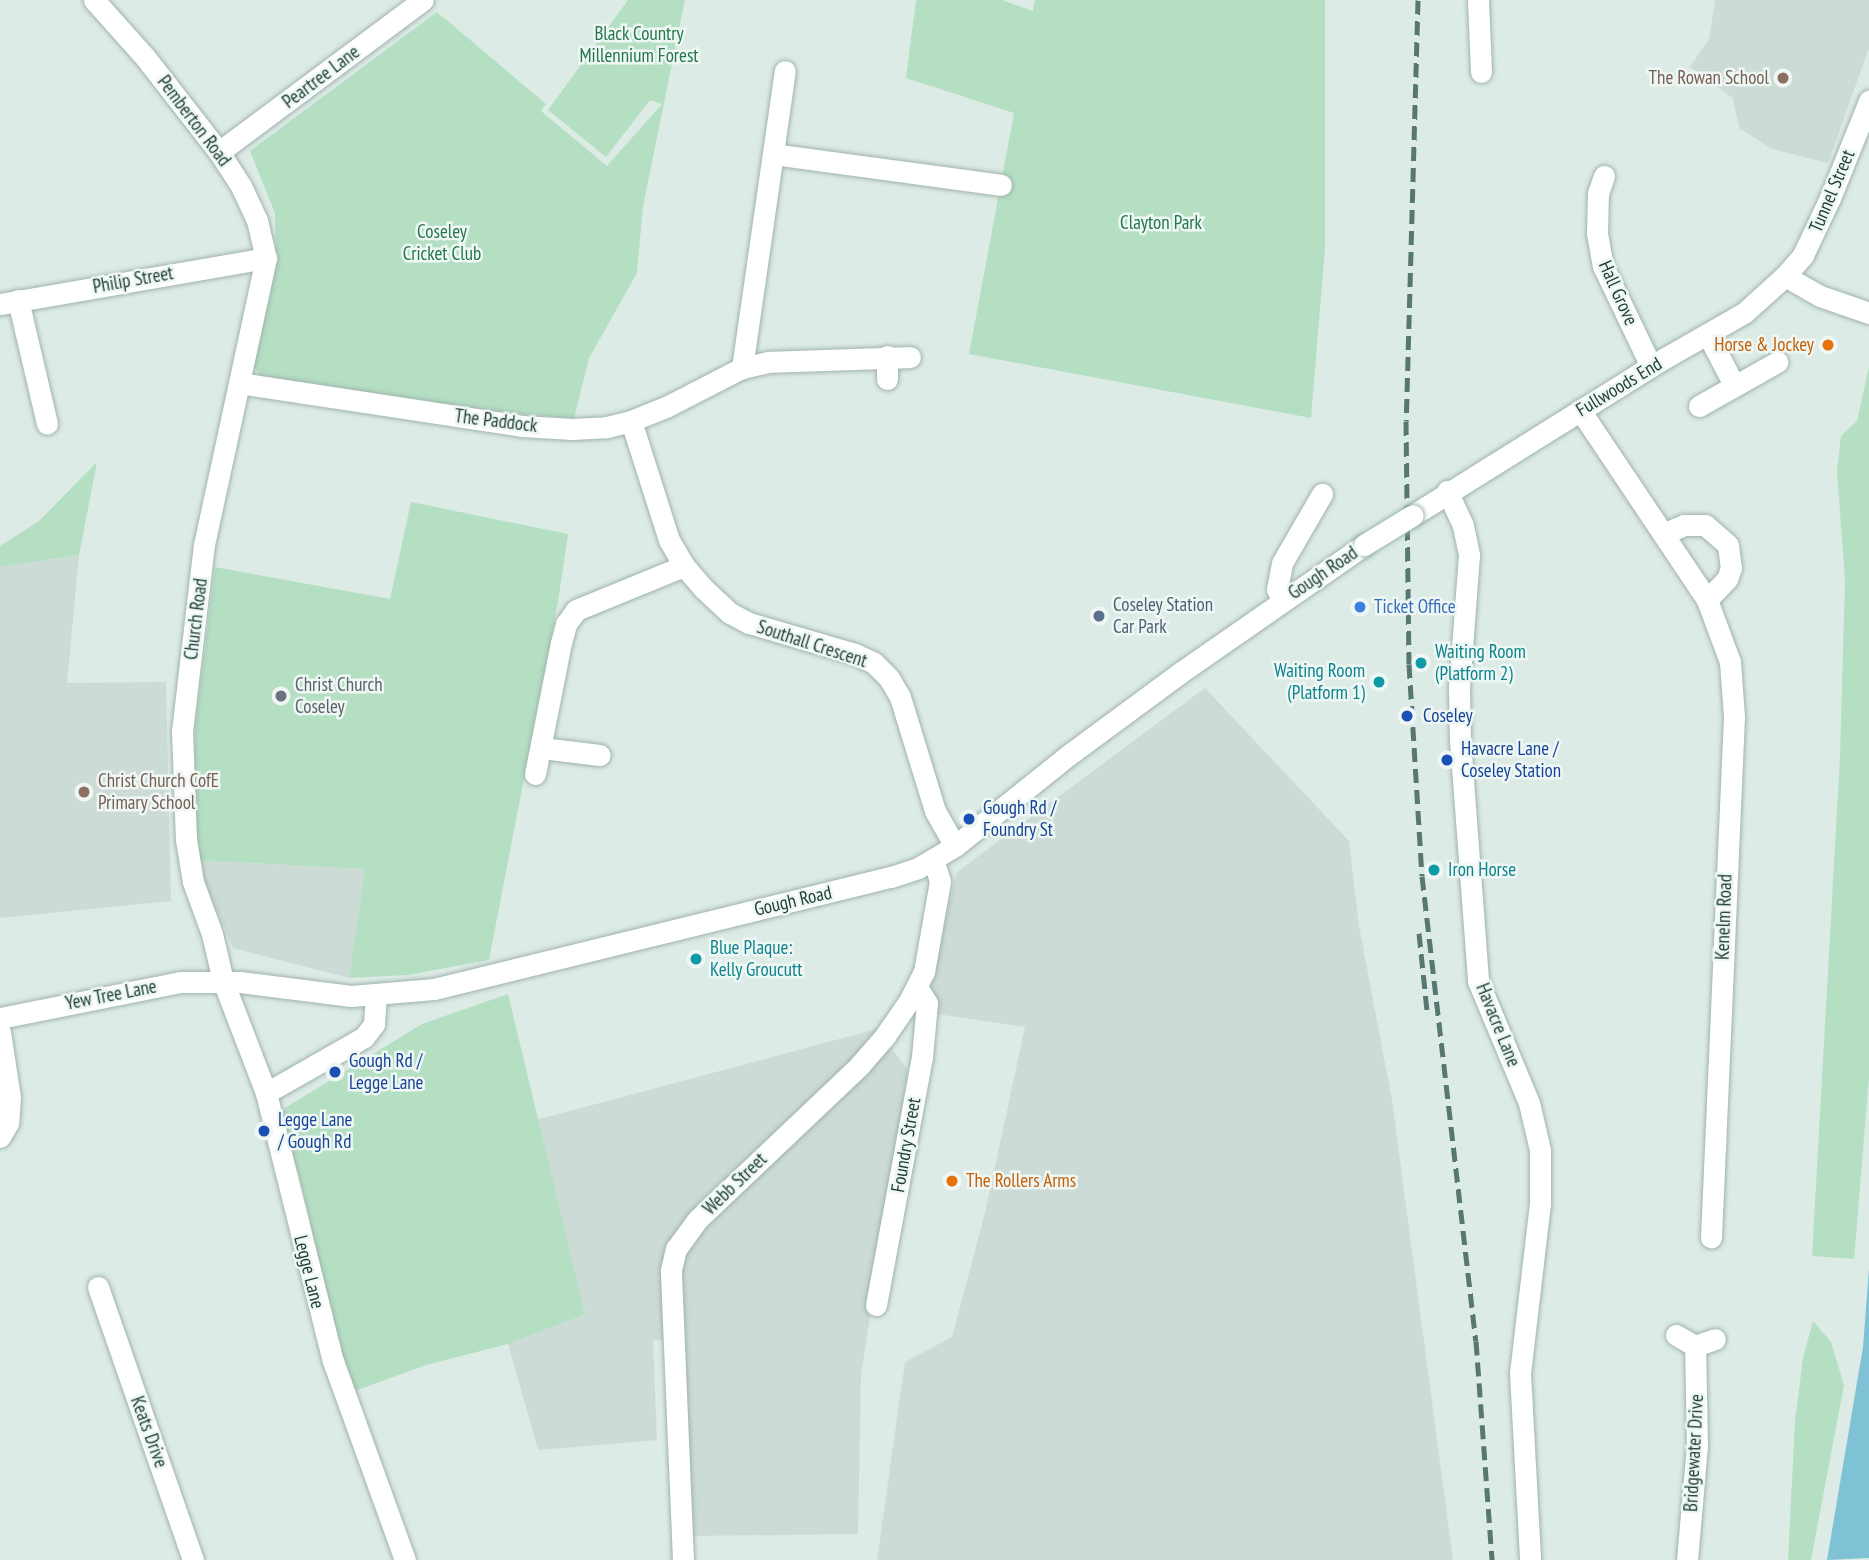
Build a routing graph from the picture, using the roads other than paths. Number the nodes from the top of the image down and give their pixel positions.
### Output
1 (94, 0) edge
2 (423, 0) edge
3 (1478, 0) edge
4 (785, 71) dead end
5 (1480, 72) dead end
6 (1869, 101) edge
7 (219, 152) junction
8 (772, 154) junction
9 (1604, 176) dead end
10 (1001, 185) dead end
11 (266, 257) junction
12 (1785, 276) junction
13 (9, 302) edge
14 (1869, 313) edge
15 (1708, 335) junction
16 (887, 356) junction
17 (910, 357) dead end
18 (1777, 362) dead end
19 (1651, 366) junction
20 (742, 368) junction
21 (887, 379) dead end
22 (239, 383) junction
23 (1734, 385) junction
24 (1699, 406) dead end
25 (1580, 410) junction
26 (38, 414) dead end
27 (631, 421) junction
28 (1447, 491) junction
29 (1322, 494) dead end
30 (1663, 534) junction
31 (684, 565) junction
32 (1282, 600) junction
33 (1707, 600) junction
34 (542, 748) junction
35 (600, 755) dead end
36 (535, 774) dead end
37 (955, 846) junction
38 (933, 860) junction
39 (223, 981) junction
40 (917, 987) junction
41 (376, 996) junction
42 (0, 1018) edge
43 (0, 1032) edge
44 (266, 1093) junction
45 (0, 1137) edge
46 (1711, 1237) dead end
47 (107, 1296) dead end
48 (876, 1305) dead end
49 (1676, 1335) dead end
50 (193, 1560) edge
51 (405, 1560) edge
52 (683, 1560) edge
53 (1530, 1560) edge
54 (1687, 1560) edge

1 - 7 street, Pemberton Road
2 - 7 street, Peartree Lane
3 - 5 street
4 - 8 street
6 - 12 street, Tunnel Street
7 - 11 street, Pemberton Road
8 - 10 street
8 - 20 street
9 - 19 street, Hall Grove
11 - 13 street, Philip Street
11 - 22 street, Church Road
12 - 14 street
12 - 15 street, Fullwoods End
13 - 26 street
15 - 19 street, Fullwoods End
15 - 23 street
16 - 17 street, The Paddock
16 - 20 street, The Paddock
16 - 21 street
18 - 23 street
19 - 25 street, Fullwoods End
20 - 27 street, The Paddock
22 - 27 street, The Paddock
22 - 39 street, Church Road
23 - 24 street
25 - 28 street, Fullwoods End
25 - 30 street, Kenelm Road
27 - 31 street, Southall Crescent
28 - 32 street, Gough Road, bridge
28 - 53 street, Havacre Lane
29 - 32 street, Gough Road
30 - 33 street, Kenelm Road
30 - 33 street
31 - 34 street
31 - 37 street, Southall Crescent
32 - 37 street, Gough Road
33 - 46 street, Kenelm Road
34 - 35 street
34 - 36 street
37 - 38 street, Gough Road
38 - 40 street, Webb Street
38 - 41 street, Gough Road
39 - 41 street, Gough Road
39 - 42 street, Yew Tree Lane
39 - 44 street, Legge Lane
40 - 48 street, Foundry Street
40 - 52 street, Webb Street
41 - 44 street
43 - 45 street
44 - 51 street, Legge Lane
47 - 50 street, Keats Drive
49 - 54 street, Bridgewater Drive

